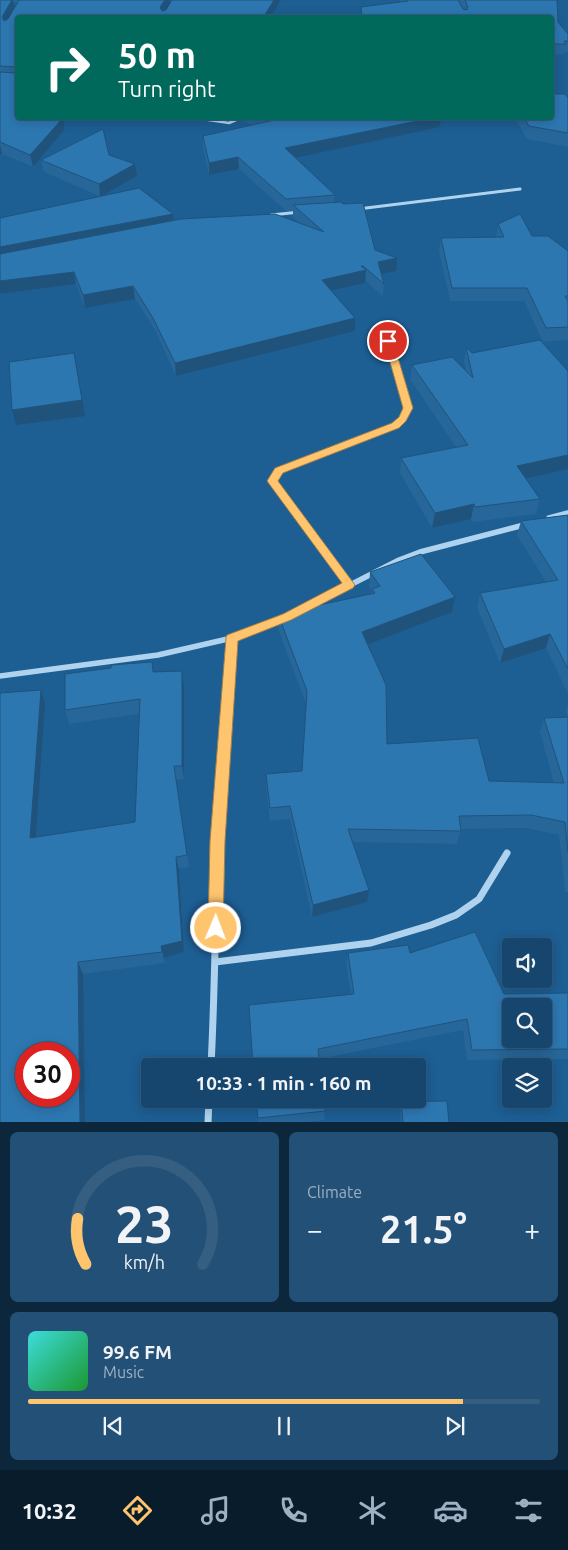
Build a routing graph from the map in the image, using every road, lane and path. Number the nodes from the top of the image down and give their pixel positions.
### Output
1 (209, 120) edge
2 (236, 120) edge
3 (520, 189) dead end
4 (349, 210) edge
5 (307, 212) edge
6 (270, 215) edge
7 (388, 341) dead end
8 (568, 513) edge
9 (540, 520) edge
10 (530, 523) edge
11 (349, 585) junction
12 (295, 613) edge
13 (287, 617) edge
14 (232, 638) junction
15 (0, 676) edge
16 (507, 853) dead end
17 (215, 962) junction
18 (211, 1058) edge
19 (209, 1108) edge
20 (208, 1122) edge

1 - 2 street
3 - 4 street
5 - 6 street
7 - 11 street
8 - 9 street
10 - 11 street
11 - 12 street
13 - 14 street
14 - 15 street
14 - 17 street
16 - 17 street
17 - 18 street
19 - 20 street

